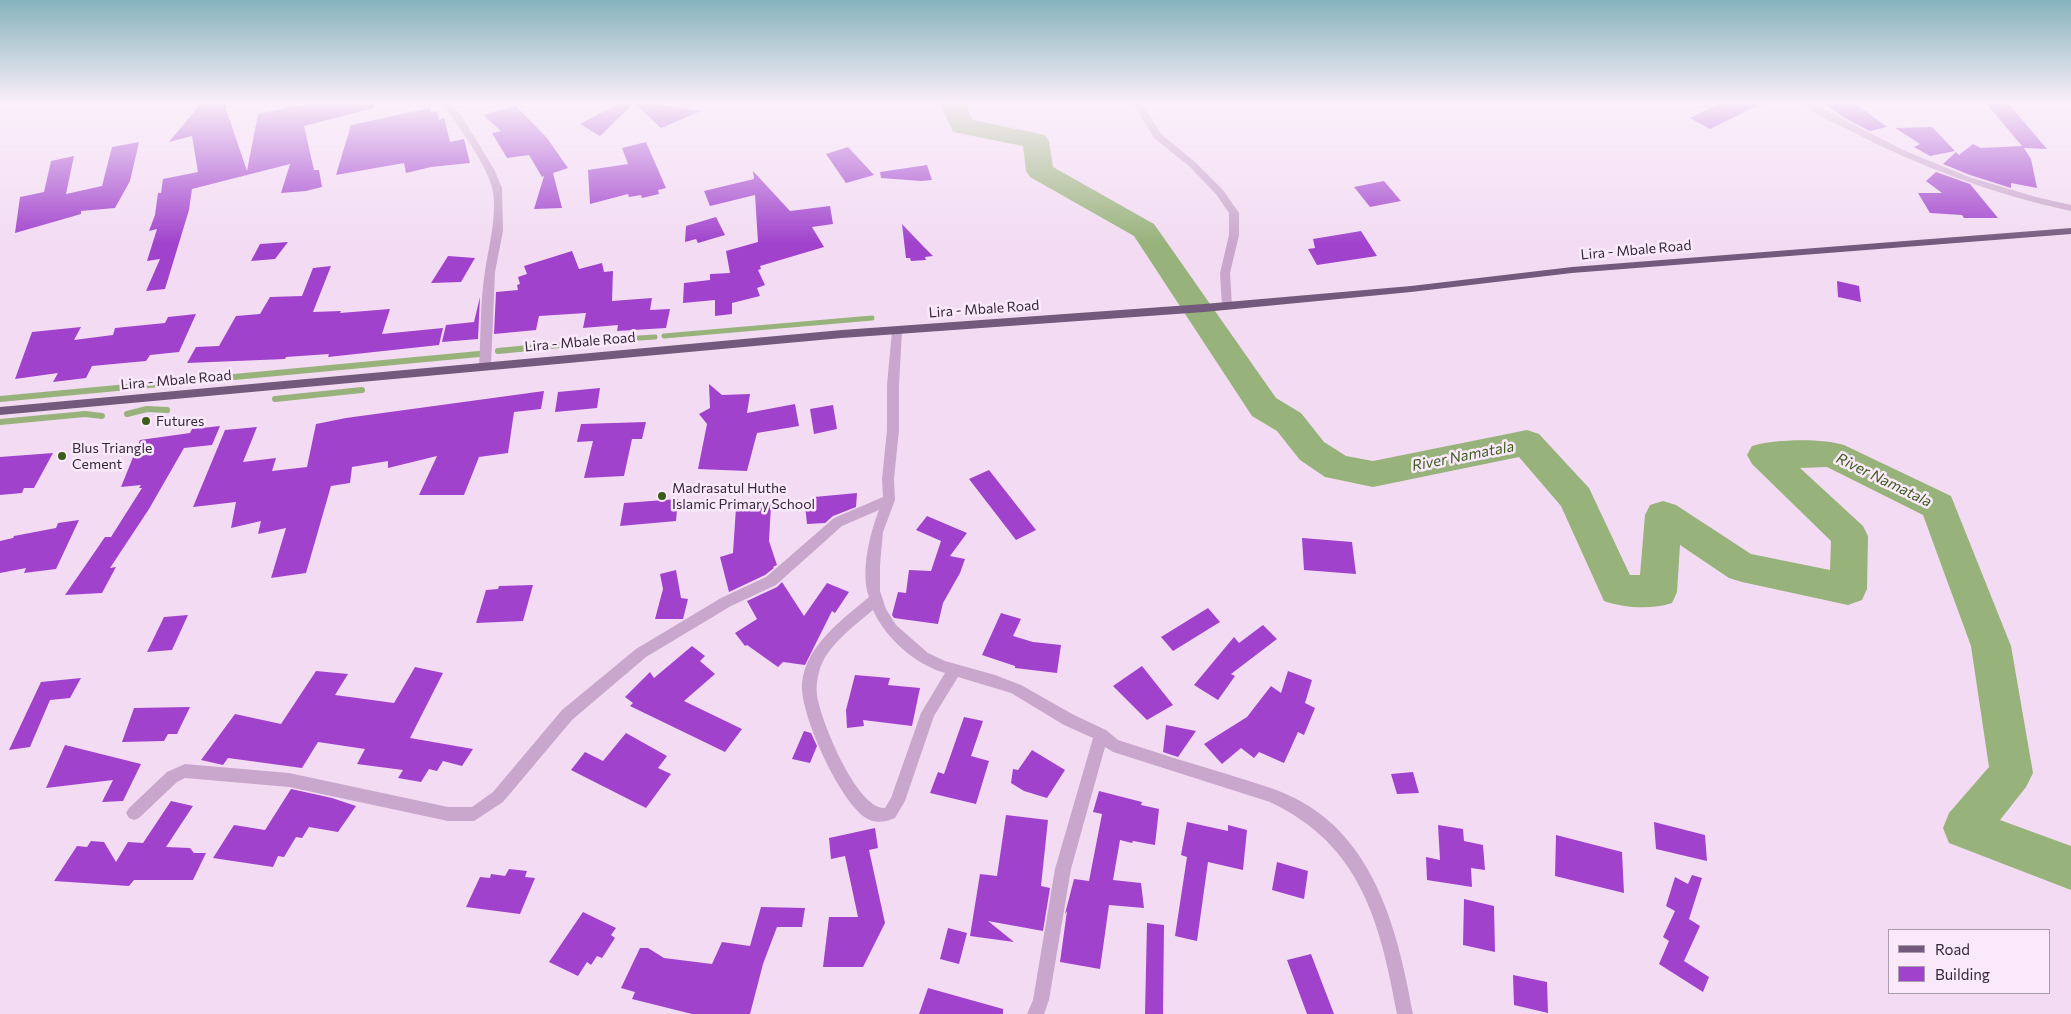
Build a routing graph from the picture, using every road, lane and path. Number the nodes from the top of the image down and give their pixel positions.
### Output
1 (477, 149) edge
2 (1174, 149) edge
3 (1894, 149) edge
4 (2071, 208) edge
5 (2071, 231) edge
6 (1227, 306) junction
7 (897, 330) junction
8 (485, 366) junction
9 (0, 411) edge
10 (889, 500) junction
11 (876, 599) junction
12 (955, 670) junction
13 (1101, 735) junction
14 (134, 813) dead end
15 (1035, 1014) edge
16 (1405, 1014) edge

1 - 8 street
2 - 6 street
3 - 4 street
5 - 6 main road, Lira - Mbale Road
6 - 7 main road, Lira - Mbale Road
7 - 8 main road, Lira - Mbale Road
7 - 10 street
8 - 9 main road, Lira - Mbale Road
10 - 11 street
10 - 14 street
11 - 12 street
11 - 12 street
12 - 13 street
13 - 15 street
13 - 16 street

